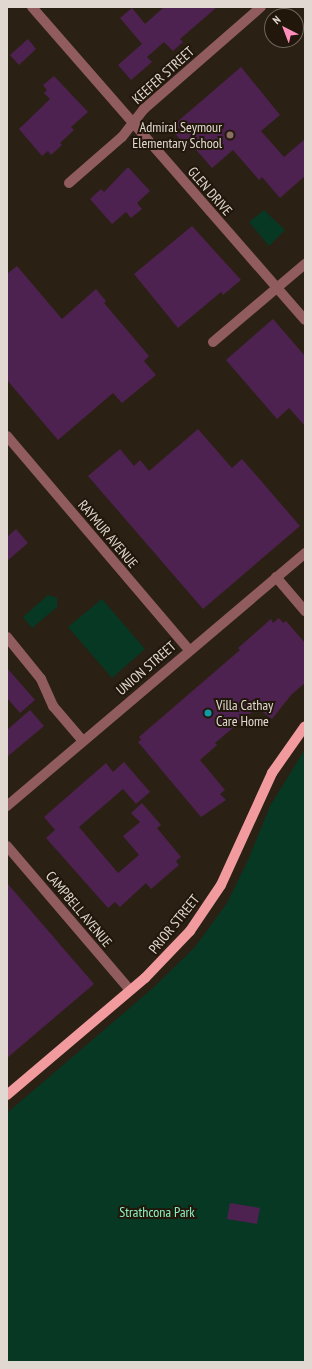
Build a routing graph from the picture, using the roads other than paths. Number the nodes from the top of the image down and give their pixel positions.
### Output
1 (32, 7) edge
2 (261, 7) edge
3 (133, 123) junction
4 (69, 183) dead end
5 (305, 264) edge
6 (277, 288) junction
7 (305, 320) edge
8 (213, 342) dead end
9 (7, 436) edge
10 (305, 553) edge
11 (276, 577) junction
12 (305, 610) edge
13 (7, 637) edge
14 (188, 650) junction
15 (305, 726) edge
16 (83, 741) junction
17 (7, 806) edge
18 (7, 846) edge
19 (130, 990) junction
20 (7, 1095) edge

1 - 3 street, GLEN DRIVE
2 - 3 street, KEEFER STREET
3 - 4 street, KEEFER STREET
3 - 6 street, GLEN DRIVE
5 - 6 street
6 - 7 street, GLEN DRIVE
6 - 8 street
9 - 14 street, RAYMUR AVENUE
10 - 11 street, UNION STREET
11 - 12 street
11 - 14 street, UNION STREET
13 - 16 street
14 - 16 street, UNION STREET
15 - 19 main road, PRIOR STREET
16 - 17 street, UNION STREET
18 - 19 street, CAMPBELL AVENUE
19 - 20 main road, PRIOR STREET

